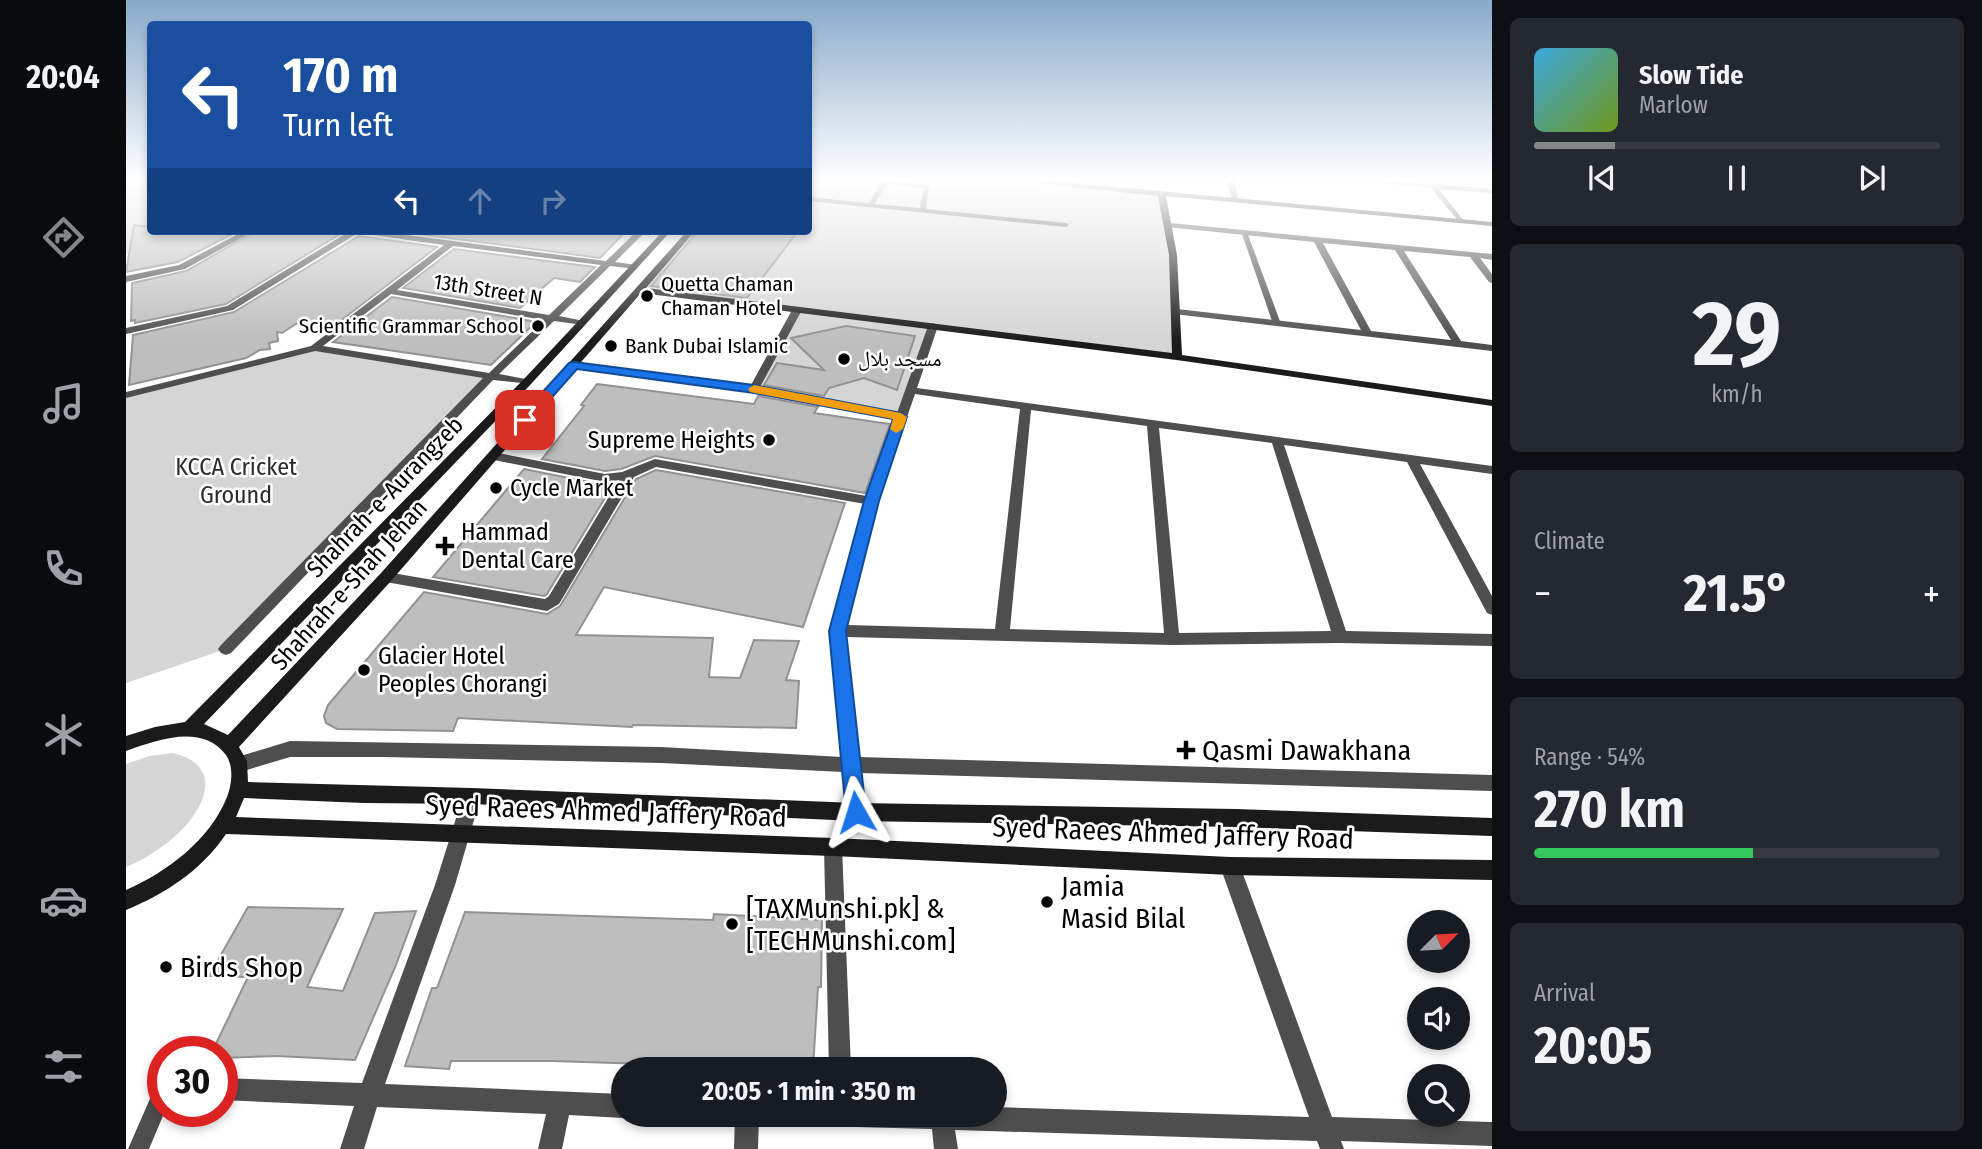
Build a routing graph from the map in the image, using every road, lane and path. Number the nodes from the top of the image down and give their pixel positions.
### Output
1 (1244, 232) edge
2 (1171, 233) edge
3 (1250, 233) edge
4 (242, 235) edge
5 (350, 235) edge
6 (389, 235) edge
7 (638, 235) edge
8 (663, 235) edge
9 (688, 235) edge
10 (1317, 240) junction
11 (452, 243) junction
12 (1398, 248) junction
13 (1473, 256) junction
14 (1492, 257) edge
15 (610, 263) junction
16 (634, 267) junction
17 (126, 279) edge
18 (1492, 280) edge
19 (640, 290) junction
20 (389, 291) junction
21 (797, 310) junction
22 (1177, 312) junction
23 (551, 318) junction
24 (581, 323) junction
25 (1277, 324) junction
26 (933, 327) junction
27 (126, 331) edge
28 (1368, 334) junction
29 (1458, 344) junction
30 (315, 348) junction
31 (1492, 348) edge
32 (1177, 357) junction
33 (574, 365) junction
34 (492, 377) junction
35 (527, 382) junction
36 (754, 389) junction
37 (910, 390) junction
38 (126, 395) edge
39 (1492, 403) edge
40 (1026, 407) junction
41 (901, 417) junction
42 (1153, 424) junction
43 (1277, 442) junction
44 (493, 456) junction
45 (1412, 461) junction
46 (1492, 470) edge
47 (629, 474) junction
48 (872, 501) junction
49 (386, 577) junction
50 (1492, 609) edge
51 (838, 631) junction
52 (1002, 633) junction
53 (1340, 638) junction
54 (1172, 639) junction
55 (1492, 640) edge
56 (226, 649) dead end
57 (189, 729) junction
58 (126, 744) edge
59 (230, 745) junction
60 (240, 764) junction
61 (851, 765) junction
62 (1492, 783) edge
63 (239, 790) junction
64 (472, 796) junction
65 (856, 812) junction
66 (222, 825) junction
67 (1492, 827) edge
68 (462, 834) junction
69 (833, 846) junction
70 (1230, 866) junction
71 (1492, 870) edge
72 (126, 900) edge
73 (840, 1057) edge
74 (238, 1090) edge
75 (368, 1095) junction
76 (560, 1103) junction
77 (611, 1105) edge
78 (1007, 1122) edge
79 (148, 1127) edge
80 (747, 1127) edge
81 (943, 1127) edge
82 (1492, 1134) edge
83 (1327, 1139) edge
84 (138, 1149) edge
85 (352, 1149) edge
86 (550, 1149) edge
87 (746, 1149) edge
88 (946, 1149) edge

1 - 25 lane
2 - 22 main road
3 - 10 street
4 - 17 street
5 - 27 street
6 - 11 street
7 - 15 street
8 - 16 main road, Shahrah-e-Aurangzeb
9 - 19 main road, Shahrah-e-Shah Jehan
10 - 12 street
10 - 28 street
11 - 15 street
11 - 20 street
12 - 13 street
12 - 29 street
13 - 14 street
13 - 18 street
15 - 16 street
15 - 23 street
16 - 24 main road, Shahrah-e-Aurangzeb
19 - 21 main road
19 - 33 main road, Shahrah-e-Shah Jehan
20 - 23 street, 13th Street N
20 - 30 street
21 - 26 main road
21 - 36 street
22 - 25 street
22 - 32 main road
23 - 24 street, 13th Street N
23 - 34 street
24 - 35 main road, Shahrah-e-Aurangzeb
25 - 28 street
26 - 32 main road
26 - 37 street
28 - 29 street
29 - 31 street
30 - 34 street
30 - 38 street
32 - 39 main road
33 - 36 street
33 - 44 main road, Shahrah-e-Shah Jehan
34 - 35 street
34 - 56 street
35 - 57 main road, Shahrah-e-Aurangzeb
36 - 41 street
37 - 40 street
37 - 41 street
40 - 42 street
40 - 52 street
41 - 48 street
42 - 43 street
42 - 54 street
43 - 45 street
43 - 53 street
44 - 47 street
44 - 49 main road, Shahrah-e-Shah Jehan
45 - 46 street
45 - 50 street
47 - 48 street
47 - 49 street
48 - 51 street
49 - 59 main road, Shahrah-e-Shah Jehan
51 - 52 street
51 - 61 street
52 - 54 street
53 - 54 street
53 - 55 street
57 - 58 main road
57 - 59 main road
59 - 60 main road
60 - 61 street
60 - 63 main road
61 - 62 street
61 - 65 street
63 - 64 main road, Syed Raees Ahmed Jaffery Road
63 - 66 main road
64 - 65 main road, Syed Raees Ahmed Jaffery Road
64 - 68 street
65 - 67 main road, Syed Raees Ahmed Jaffery Road
66 - 68 main road, Syed Raees Ahmed Jaffery Road
66 - 72 main road
68 - 69 main road, Syed Raees Ahmed Jaffery Road
68 - 75 street
69 - 70 main road, Syed Raees Ahmed Jaffery Road
69 - 73 street
70 - 71 main road, Syed Raees Ahmed Jaffery Road
70 - 83 street
74 - 75 street
75 - 76 street
75 - 85 street
76 - 77 street
76 - 86 street
78 - 83 street
79 - 84 lane
80 - 87 street
81 - 88 street
82 - 83 street

